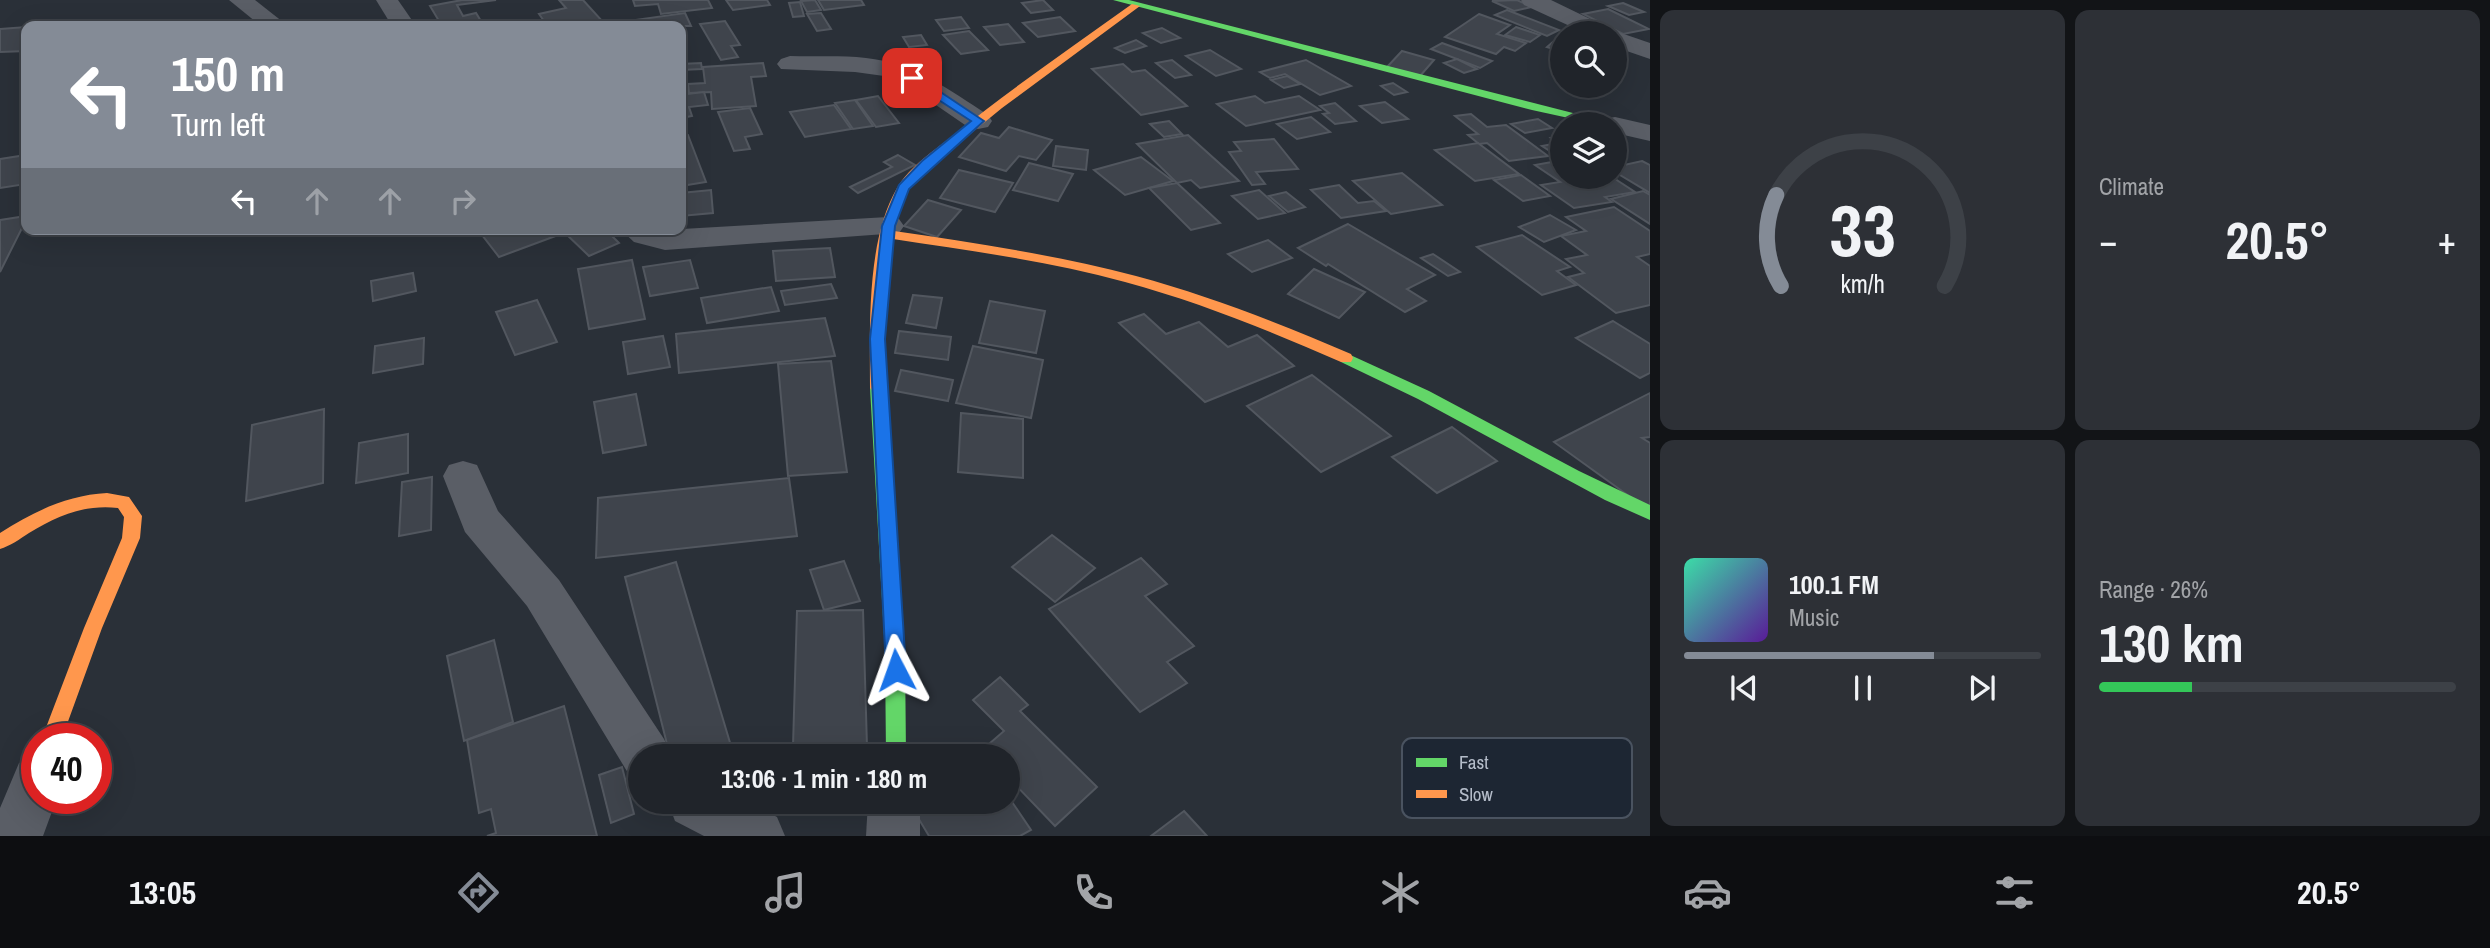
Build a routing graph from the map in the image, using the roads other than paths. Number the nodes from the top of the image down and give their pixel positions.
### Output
1 (240, 0) edge
2 (387, 0) edge
3 (1118, 0) edge
4 (1532, 0) edge
5 (1135, 6) junction
6 (269, 21) edge
7 (401, 21) edge
8 (1578, 21) edge
9 (1627, 43) edge
10 (1650, 52) edge
11 (790, 64) dead end
12 (1562, 112) edge
13 (978, 121) junction
14 (1627, 128) edge
15 (1650, 133) edge
16 (888, 230) junction
17 (645, 235) edge
18 (463, 476) dead end
19 (1650, 513) edge
20 (0, 542) edge
21 (58, 723) edge
22 (638, 744) edge
23 (895, 744) edge
24 (24, 814) edge
25 (717, 814) edge
26 (894, 814) edge
27 (16, 836) edge
28 (758, 836) edge
29 (893, 836) edge

1 - 6 street
2 - 7 street
3 - 5 street
4 - 8 street
5 - 12 street
5 - 13 street
9 - 10 street
11 - 13 street
13 - 16 street
14 - 15 street
16 - 17 street
16 - 19 street
16 - 23 street
18 - 22 street
20 - 21 street
24 - 27 street
25 - 28 street
26 - 29 street

